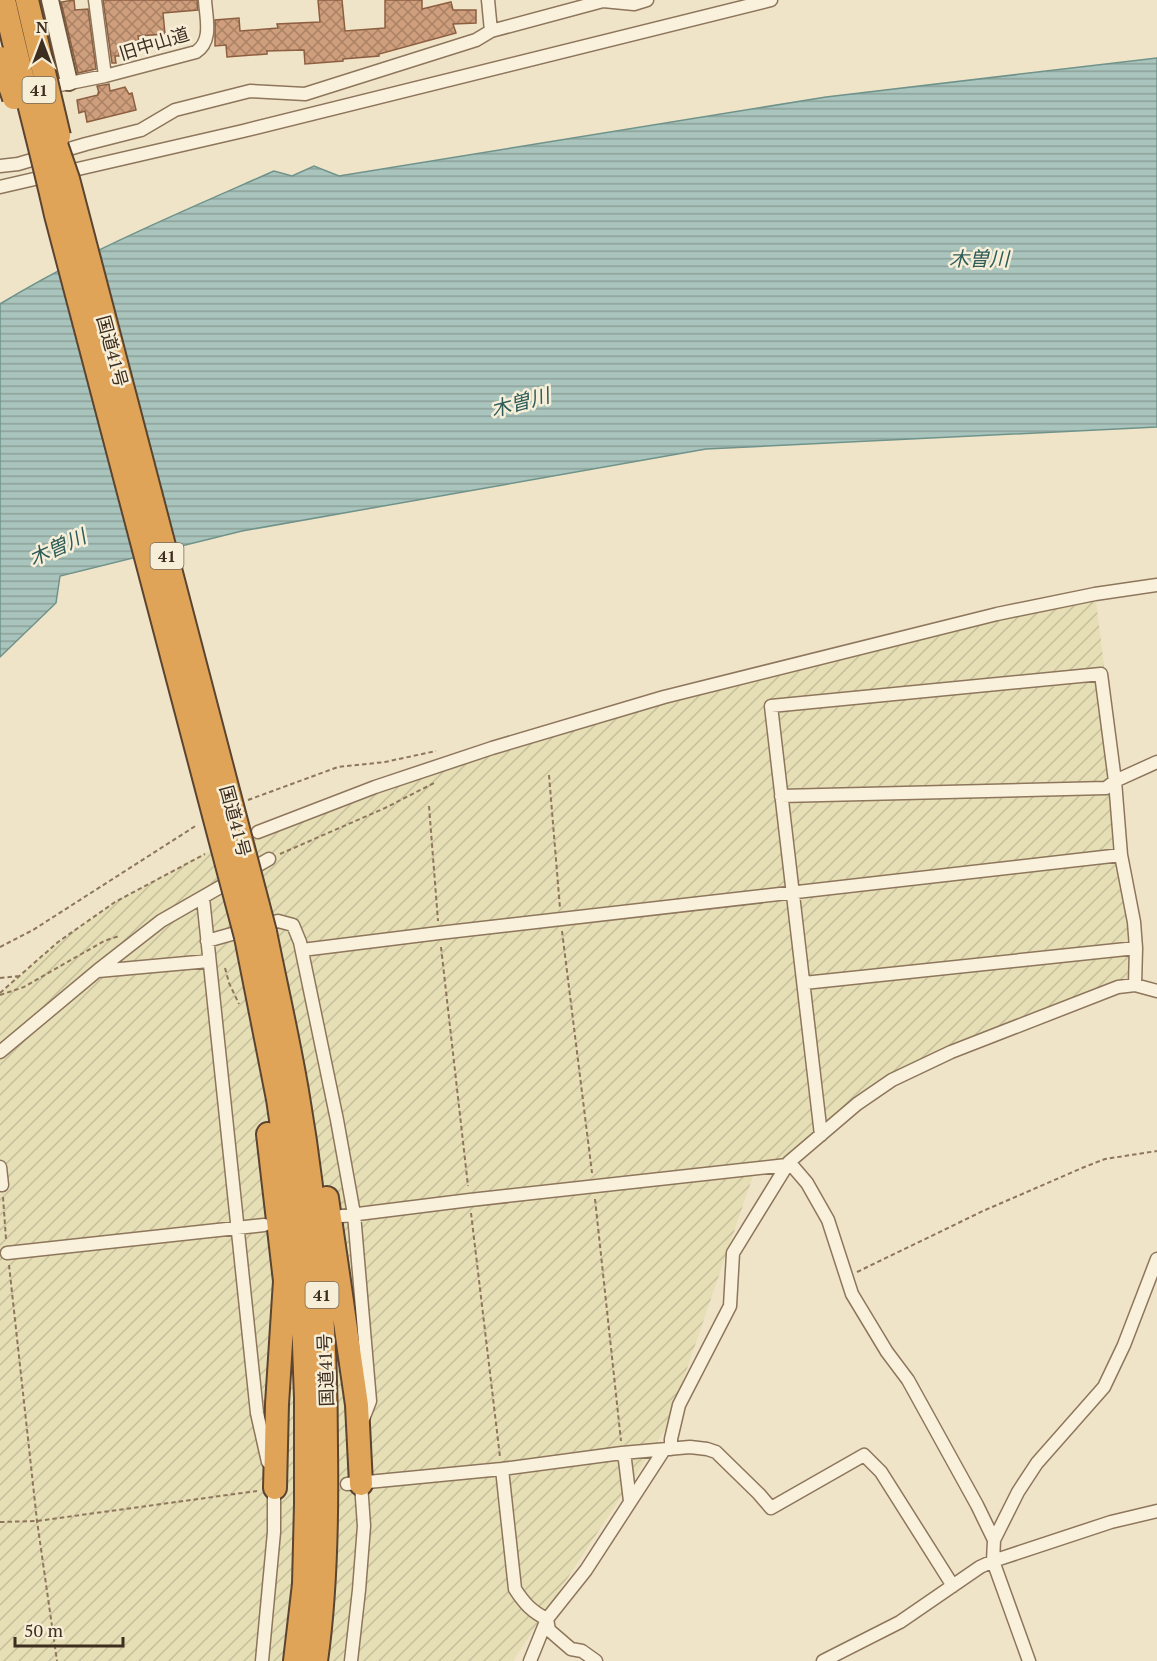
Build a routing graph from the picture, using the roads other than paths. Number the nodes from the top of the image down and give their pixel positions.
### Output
1 (4, 0) edge
2 (17, 0) edge
3 (27, 0) edge
4 (50, 0) edge
5 (94, 0) edge
6 (205, 0) edge
7 (488, 0) edge
8 (647, 0) edge
9 (771, 0) edge
10 (490, 31) junction
11 (0, 58) edge
12 (105, 76) junction
13 (69, 82) junction
14 (0, 99) edge
15 (0, 166) edge
16 (68, 179) junction
17 (0, 187) edge
18 (56, 215) junction
19 (1157, 585) edge
20 (1157, 762) edge
21 (1114, 781) junction
22 (782, 796) junction
23 (258, 832) dead end
24 (1121, 855) junction
25 (269, 859) road end
26 (793, 892) junction
27 (203, 898) junction
28 (255, 935) junction
29 (207, 941) junction
30 (1136, 948) junction
31 (302, 950) junction
32 (209, 961) junction
33 (97, 971) junction
34 (804, 983) junction
35 (1135, 985) junction
36 (1157, 991) edge
37 (257, 992) junction
38 (0, 1052) edge
39 (298, 1096) junction
40 (821, 1135) junction
41 (788, 1164) junction
42 (0, 1167) edge
43 (2, 1185) road end
44 (348, 1215) junction
45 (264, 1225) dead end
46 (237, 1228) junction
47 (7, 1253) road end
48 (1157, 1259) edge
49 (358, 1431) junction
50 (668, 1449) junction
51 (622, 1453) junction
52 (502, 1469) junction
53 (354, 1484) junction
54 (274, 1488) junction
55 (630, 1501) junction
56 (1157, 1511) edge
57 (994, 1540) junction
58 (993, 1561) junction
59 (953, 1586) junction
60 (547, 1619) junction
61 (261, 1661) edge
62 (295, 1661) edge
63 (316, 1661) edge
64 (351, 1661) edge
65 (530, 1661) edge
66 (597, 1661) edge
67 (822, 1661) edge
68 (1029, 1661) edge

1 - 18 highway, 国道41号 / 41, bridge
2 - 16 highway, 国道41号 / 41, bridge
3 - 16 highway, bridge
4 - 13 street
5 - 12 street
6 - 12 street, 旧中山道
7 - 10 street
8 - 10 street
9 - 17 street
10 - 15 street
11 - 18 highway, bridge
12 - 13 street
13 - 14 street
16 - 28 highway, 国道41号 / 41, bridge
18 - 28 highway, 国道41号 / 41, bridge
19 - 23 street
20 - 21 street
21 - 22 street
21 - 22 street
21 - 24 street
22 - 26 street
24 - 26 street
24 - 30 street
25 - 27 street
26 - 31 street
26 - 34 street
27 - 29 street
27 - 33 street
28 - 37 highway, 国道41号 / 41
28 - 39 highway, 国道41号 / 41
29 - 31 street
29 - 32 street
30 - 34 street
30 - 35 street
31 - 44 street
32 - 33 street
32 - 46 street
33 - 38 street
34 - 40 street
35 - 36 street
35 - 40 street
37 - 54 highway
37 - 62 highway, 国道41号 / 41
39 - 49 highway
39 - 63 highway, 国道41号 / 41
40 - 41 street
41 - 44 street
41 - 50 street
41 - 57 street
42 - 43 street
44 - 49 street
45 - 46 street
46 - 47 street
46 - 54 street
48 - 57 street
49 - 53 highway
50 - 51 street
50 - 55 street
50 - 59 street
51 - 52 street
51 - 55 street
52 - 53 street
52 - 60 street
53 - 64 street
54 - 61 street
55 - 60 street
56 - 58 street
57 - 58 street
58 - 59 street
58 - 68 street
59 - 67 street
60 - 65 street
60 - 66 street

